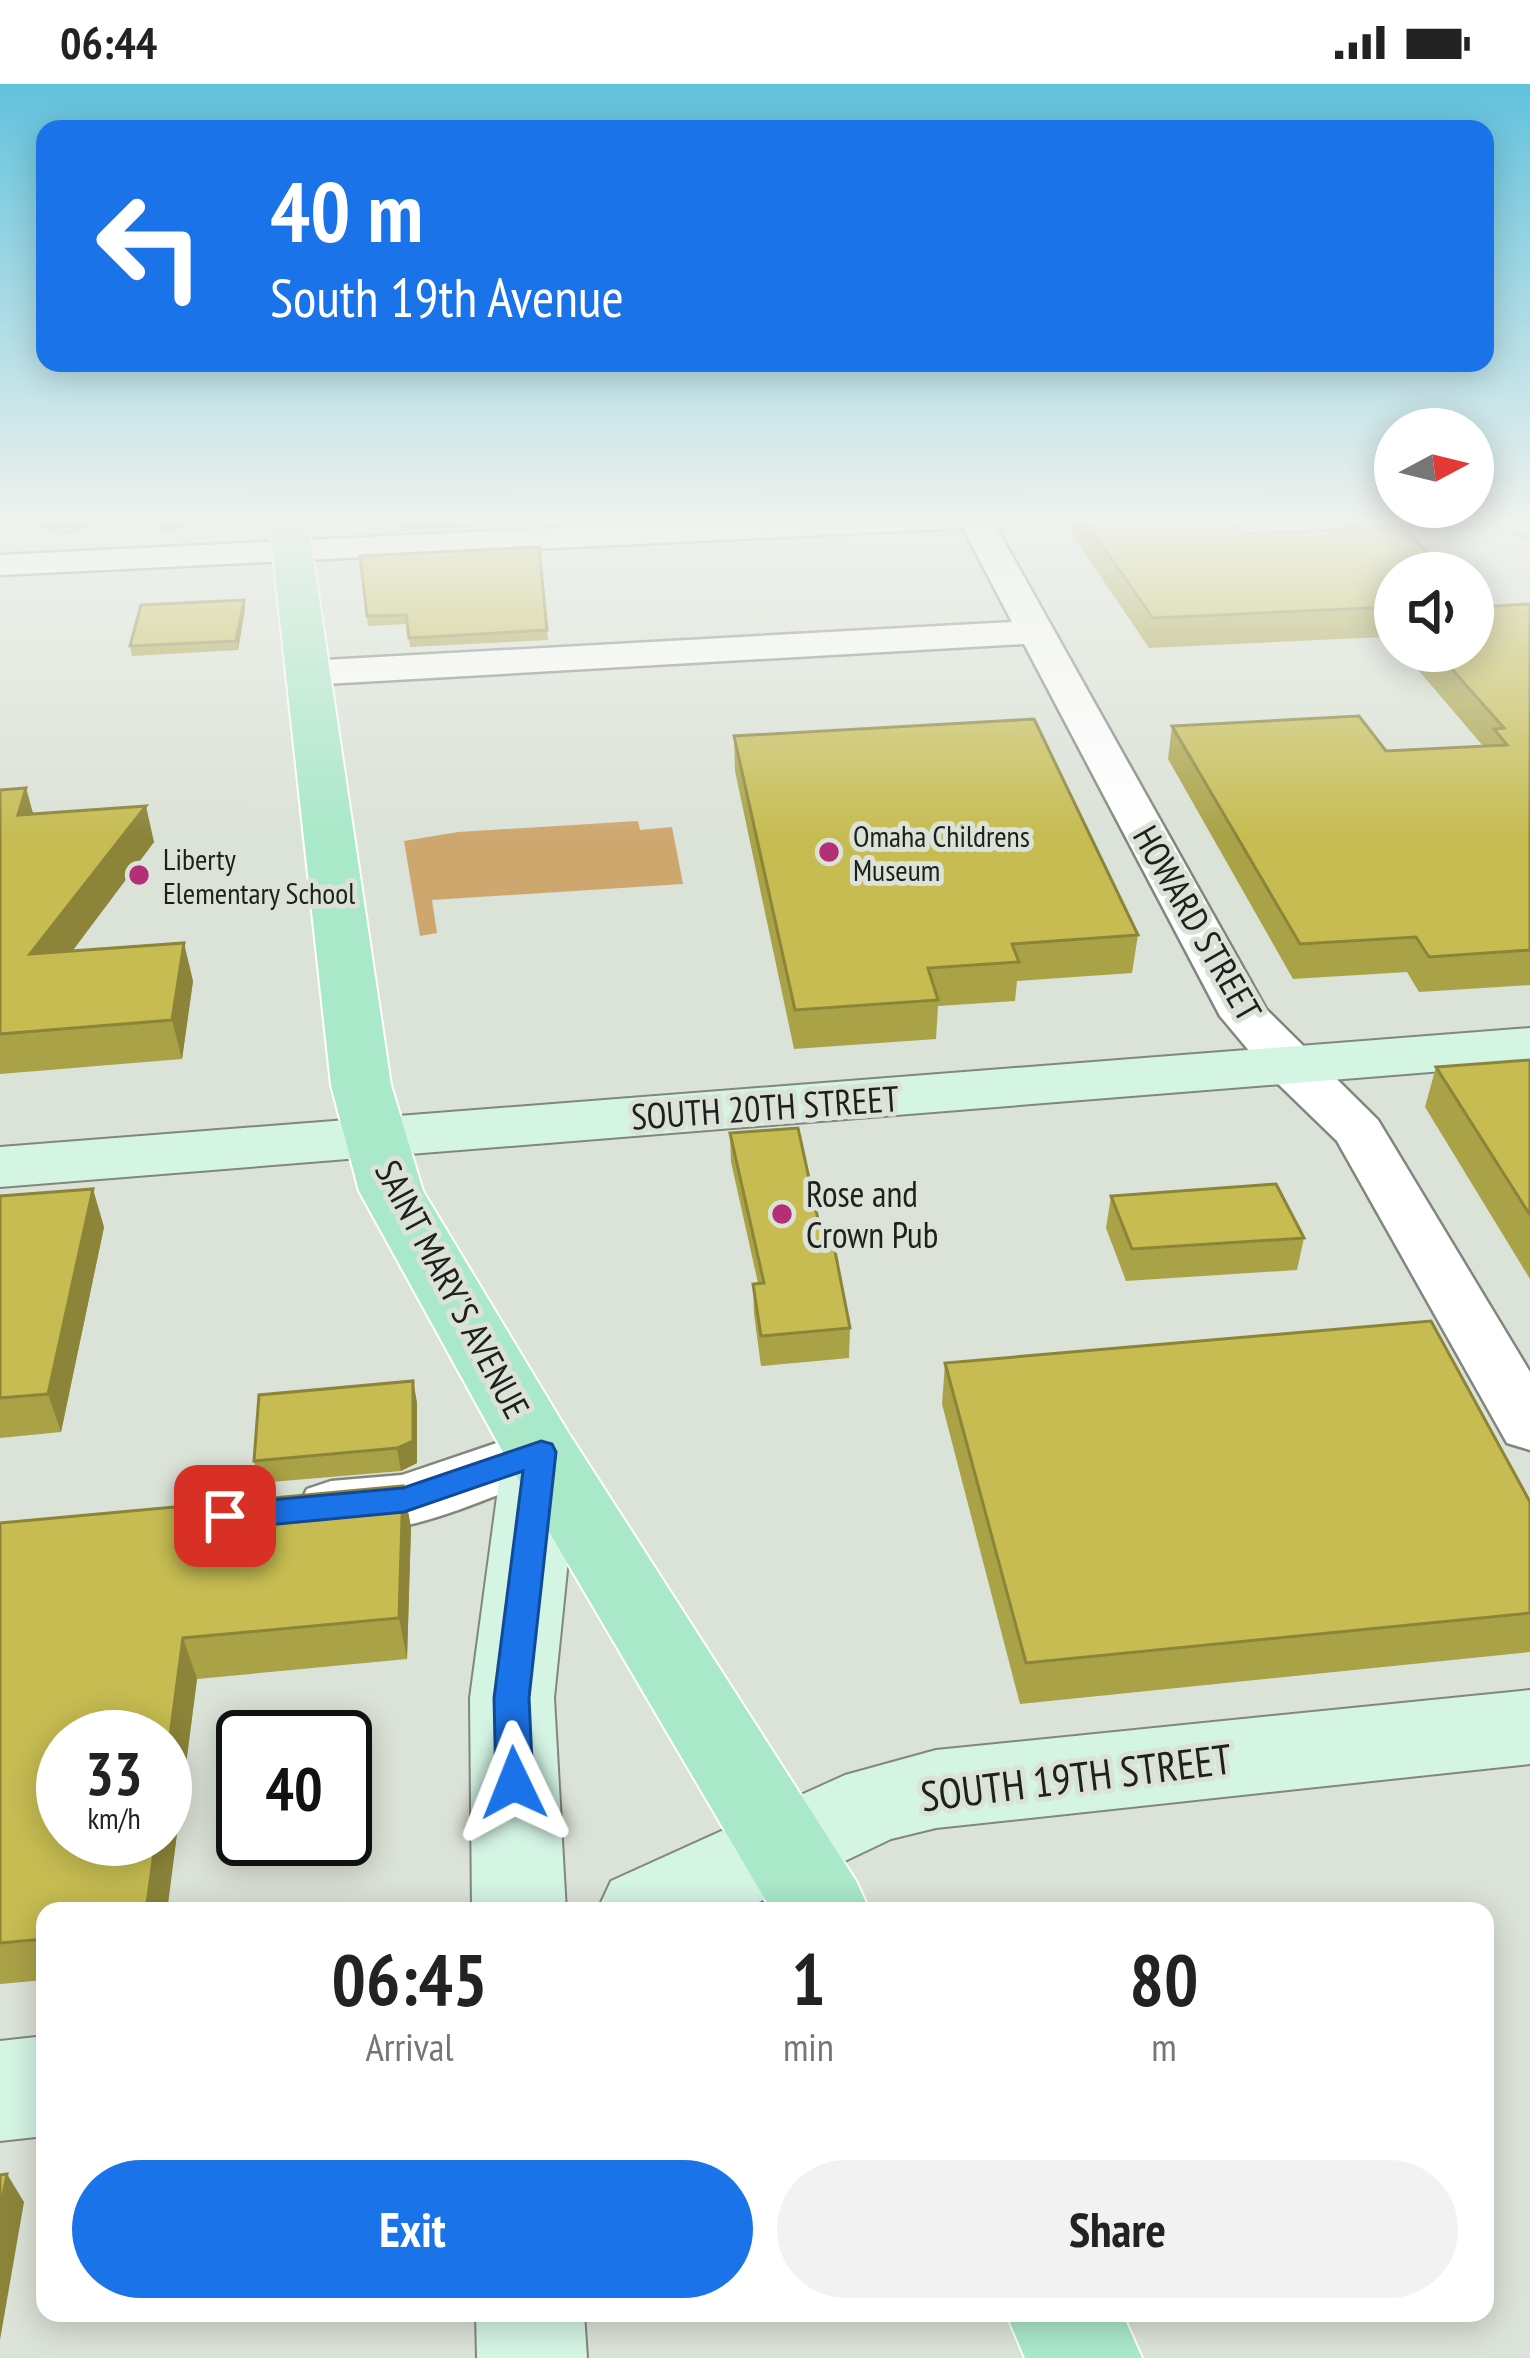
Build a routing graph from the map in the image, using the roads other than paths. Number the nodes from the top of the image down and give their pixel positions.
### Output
1 (301, 624) edge
2 (1034, 624) edge
3 (1038, 632) junction
4 (307, 673) junction
5 (1530, 1046) edge
6 (1289, 1066) junction
7 (373, 1138) junction
8 (0, 1167) edge
9 (1530, 1426) edge
10 (541, 1452) junction
11 (262, 1513) edge
12 (1530, 1727) edge
13 (803, 1877) edge
14 (519, 1902) edge
15 (686, 1902) edge
16 (36, 2087) edge
17 (0, 2091) edge
18 (530, 2322) edge
19 (1065, 2322) edge
20 (532, 2358) edge
21 (1087, 2358) edge

1 - 4 main road, SAINT MARY'S AVENUE
2 - 3 street, HOWARD STREET
3 - 4 street
3 - 6 street, HOWARD STREET
4 - 7 main road, SAINT MARY'S AVENUE
5 - 6 main road, SOUTH 20TH STREET
6 - 7 main road, SOUTH 20TH STREET
6 - 9 street, HOWARD STREET
7 - 8 main road, SOUTH 20TH STREET
7 - 10 main road, SAINT MARY'S AVENUE
10 - 11 street
10 - 13 main road, SAINT MARY'S AVENUE
10 - 14 main road
12 - 13 main road, SOUTH 19TH STREET
13 - 15 main road, SOUTH 19TH STREET
16 - 17 main road
18 - 20 main road
19 - 21 main road

